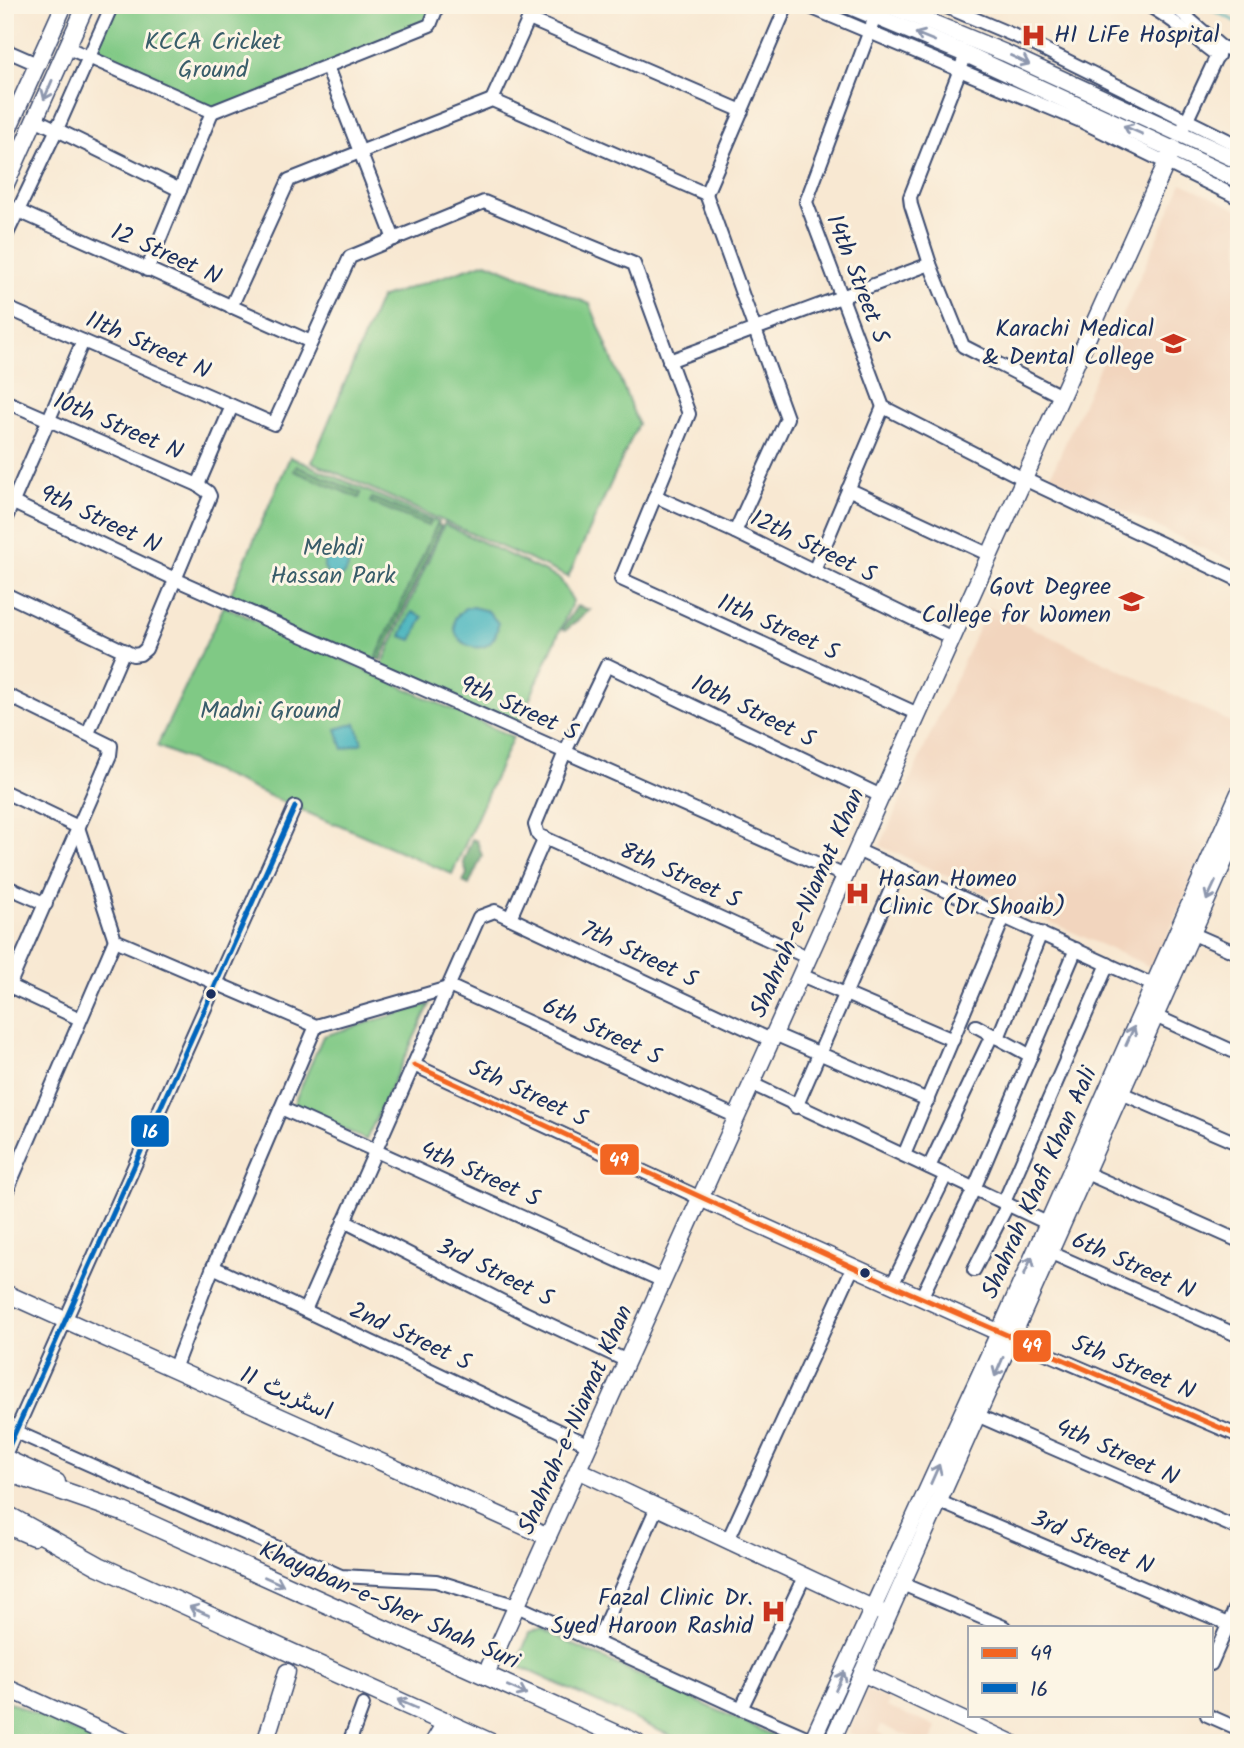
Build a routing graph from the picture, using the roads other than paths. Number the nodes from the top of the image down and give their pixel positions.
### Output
1 (64, 5) edge
2 (86, 5) edge
3 (112, 5) edge
4 (438, 5) edge
5 (535, 5) edge
6 (787, 5) edge
7 (806, 5) edge
8 (848, 5) edge
9 (889, 5) edge
10 (942, 5) edge
11 (1147, 5) edge
12 (1173, 5) edge
13 (529, 19) junction
14 (873, 25) junction
15 (1189, 29) junction
16 (66, 47) junction
17 (5, 50) edge
18 (1219, 51) junction
19 (1239, 52) edge
20 (89, 57) junction
21 (963, 62) junction
22 (37, 64) junction
23 (327, 66) junction
24 (492, 100) junction
25 (742, 111) junction
26 (212, 112) junction
27 (35, 119) junction
28 (57, 129) junction
29 (5, 136) edge
30 (1177, 140) junction
31 (1239, 146) edge
32 (361, 152) junction
33 (1239, 161) edge
34 (1239, 180) edge
35 (5, 186) edge
36 (180, 190) junction
37 (706, 194) junction
38 (1239, 198) edge
39 (11, 208) edge
40 (5, 238) edge
41 (394, 239) junction
42 (930, 264) junction
43 (147, 270) junction
44 (841, 296) junction
45 (5, 307) edge
46 (231, 307) junction
47 (755, 329) junction
48 (83, 341) junction
49 (311, 342) junction
50 (669, 360) junction
51 (1061, 396) junction
52 (5, 401) edge
53 (232, 406) junction
54 (883, 407) junction
55 (49, 420) junction
56 (1024, 479) junction
57 (198, 485) junction
58 (848, 489) junction
59 (655, 496) junction
60 (9, 500) edge
61 (5, 520) edge
62 (734, 532) junction
63 (990, 555) junction
64 (814, 571) junction
65 (177, 580) junction
66 (1239, 580) edge
67 (5, 594) edge
68 (952, 638) junction
69 (124, 650) junction
70 (5, 694) edge
71 (918, 715) junction
72 (88, 733) junction
73 (565, 752) junction
74 (5, 792) edge
75 (1239, 793) edge
76 (881, 796) junction
77 (295, 807) dead end
78 (78, 827) junction
79 (1239, 828) edge
80 (540, 834) junction
81 (1229, 849) edge
82 (857, 850) junction
83 (899, 871) junction
84 (845, 876) junction
85 (5, 886) edge
86 (46, 904) junction
87 (1004, 917) junction
88 (510, 918) junction
89 (1041, 933) junction
90 (1191, 933) junction
91 (115, 940) junction
92 (1076, 949) junction
93 (1239, 954) edge
94 (809, 958) junction
95 (1108, 964) junction
96 (800, 975) junction
97 (216, 983) junction
98 (449, 987) junction
99 (6, 988) edge
100 (1156, 992) junction
101 (845, 994) junction
102 (1155, 1016) junction
103 (80, 1019) junction
104 (316, 1026) junction
105 (976, 1026) dead end
106 (995, 1036) junction
107 (773, 1037) junction
108 (953, 1040) junction
109 (820, 1052) junction
110 (1239, 1054) edge
111 (1031, 1056) junction
112 (414, 1065) junction
113 (752, 1084) junction
114 (1119, 1092) junction
115 (928, 1100) junction
116 (796, 1107) junction
117 (281, 1108) junction
118 (737, 1117) junction
119 (1239, 1144) edge
120 (376, 1151) junction
121 (904, 1155) junction
122 (929, 1167) junction
123 (1084, 1172) junction
124 (946, 1175) junction
125 (8, 1179) edge
126 (974, 1189) junction
127 (5, 1195) edge
128 (700, 1198) junction
129 (1006, 1203) junction
130 (344, 1221) junction
131 (1047, 1223) junction
132 (1239, 1241) edge
133 (1049, 1252) junction
134 (212, 1267) junction
135 (852, 1267) junction
136 (974, 1270) dead end
137 (663, 1280) junction
138 (892, 1285) junction
139 (5, 1293) edge
140 (921, 1298) junction
141 (305, 1310) junction
142 (65, 1320) junction
143 (1005, 1335) junction
144 (1239, 1336) edge
145 (627, 1361) junction
146 (174, 1369) junction
147 (979, 1416) junction
148 (10, 1429) edge
149 (1239, 1436) edge
150 (589, 1445) junction
151 (5, 1456) edge
152 (578, 1470) junction
153 (5, 1471) edge
154 (940, 1502) junction
155 (657, 1507) junction
156 (122, 1512) junction
157 (5, 1514) edge
158 (5, 1525) edge
159 (1239, 1529) edge
160 (548, 1537) junction
161 (728, 1540) junction
162 (99, 1566) junction
163 (805, 1576) junction
164 (902, 1584) junction
165 (1239, 1600) edge
166 (517, 1606) junction
167 (881, 1612) junction
168 (1228, 1624) junction
169 (1002, 1626) edge
170 (597, 1642) junction
171 (1212, 1662) edge
172 (287, 1672) dead end
173 (862, 1674) junction
174 (485, 1676) junction
175 (5, 1687) edge
176 (363, 1705) dead end
177 (741, 1709) junction
178 (1209, 1716) edge
179 (450, 1724) junction
180 (1239, 1729) edge
181 (815, 1742) edge
182 (128, 1743) edge
183 (265, 1743) edge
184 (349, 1743) edge
185 (433, 1743) edge
186 (444, 1743) edge
187 (491, 1743) edge
188 (636, 1743) edge
189 (831, 1743) edge
190 (1012, 1743) edge

1 - 22 main road
2 - 16 main road
3 - 20 street
4 - 23 street
5 - 13 street
6 - 25 street
7 - 14 street
8 - 14 main road
9 -> 30 main road
10 - 30 street
11 - 15 street
12 - 15 street
13 - 24 street
13 - 25 street
14 - 21 main road
14 - 44 street, 14th Street S
15 - 18 street
16 - 20 street
16 -> 27 main road
17 - 22 street
18 - 19 street
18 - 30 street
20 - 26 street
20 - 28 street
21 - 30 main road
21 - 42 street
22 - 29 main road
23 - 26 street
23 - 32 street
24 - 32 street
24 - 37 street
25 - 37 street
26 - 36 street
27 - 28 street
27 - 35 main road
28 - 36 street
28 - 39 street
30 - 31 street
30 - 33 main road
30 - 34 main road
30 - 38 street
30 - 51 main road, Shahrah-e-Niamat Khan
32 - 41 street
32 - 46 street
36 - 43 street
37 - 47 street
39 - 40 street
39 - 43 street, 12 Street N
41 - 49 street
41 - 50 street
42 - 44 street
42 - 51 street
43 - 46 street, 12 Street N
44 - 47 street
44 - 54 street, 14th Street S
45 - 48 street, 11th Street N
46 - 49 street, 12 Street N
47 - 50 street
47 - 62 street
48 - 53 street, 11th Street N
48 - 55 street
49 - 53 street, 11th Street N
50 - 59 street
51 - 56 main road, Shahrah-e-Niamat Khan
52 - 55 street, 10th Street N
53 - 57 street
54 - 56 street
54 - 58 street
55 - 57 street, 10th Street N
55 - 60 street
56 - 63 main road, Shahrah-e-Niamat Khan
56 - 66 street
57 - 65 street, 10th Street N
58 - 63 street
58 - 64 street
59 - 62 street, 12th Street S
59 - 71 street, 11th Street S
60 - 61 street
60 - 65 street, 9th Street N
62 - 64 street, 12th Street S
63 - 68 main road, Shahrah-e-Niamat Khan
64 - 68 street, 12th Street S
65 - 69 street
65 - 73 street, 9th Street S
67 - 69 street
68 - 71 main road, Shahrah-e-Niamat Khan
69 - 72 street
70 - 72 street
71 - 76 main road, Shahrah-e-Niamat Khan
72 - 78 street
73 - 76 street, 10th Street S
73 - 80 street
73 - 84 street, 9th Street S
74 - 78 street
75 - 81 main road, Shahrah Khafi Khan Aali
76 - 82 main road, Shahrah-e-Niamat Khan
77 - 97 street
78 - 86 street
78 - 91 street
79 - 81 main road, Shahrah Khafi Khan Aali
80 - 88 street
80 - 94 street, 8th Street S
81 -> 90 main road, Shahrah Khafi Khan Aali
81 - 100 main road, Shahrah Khafi Khan Aali
82 - 83 street
82 - 84 main road, Shahrah-e-Niamat Khan
83 - 87 street
83 - 101 street
84 - 94 main road, Shahrah-e-Niamat Khan
85 - 86 street
86 - 99 street
87 - 89 street
87 - 108 street
88 - 98 street, 7th Street S
88 - 107 street, 7th Street S
89 - 92 street
89 - 106 street
90 - 93 street
90 - 100 main road, Shahrah Khafi Khan Aali
91 - 97 street
91 - 103 street
92 - 95 street
92 - 111 street
94 - 96 main road, Shahrah-e-Niamat Khan
95 - 100 street
95 - 129 street
96 - 101 street
96 - 107 main road, Shahrah-e-Niamat Khan
97 - 104 street
97 - 142 street
98 - 104 street
98 - 112 street
98 - 118 street, 6th Street S
99 - 103 street
100 - 102 main road, Shahrah Khafi Khan Aali
131 -> 100 main road, Shahrah Khafi Khan Aali
101 - 108 street
101 - 109 street
102 - 110 street
102 - 114 main road, Shahrah Khafi Khan Aali
103 - 125 street
104 - 117 street
105 - 106 street
106 - 111 street
106 - 122 street
107 - 109 street, 7th Street S
107 - 113 main road, Shahrah-e-Niamat Khan
108 - 115 street
109 - 115 street, 7th Street S
109 - 116 street
111 - 126 street
112 - 120 street
112 - 128 street, 5th Street S
113 - 116 street
113 - 118 main road, Shahrah-e-Niamat Khan
114 - 119 street
114 - 123 main road, Shahrah Khafi Khan Aali
115 - 121 street
116 - 121 street
117 - 120 street, 4th Street S
117 - 134 street
118 - 128 main road, Shahrah-e-Niamat Khan
120 - 130 street
120 - 137 street, 4th Street S
121 - 122 street
122 - 124 street
123 - 132 street
123 - 133 main road, Shahrah Khafi Khan Aali
124 - 126 street
124 - 138 street
125 - 127 street
126 - 129 street
126 - 140 street
128 - 135 main road
128 - 137 main road, Shahrah-e-Niamat Khan
129 - 131 street
129 - 136 street
130 - 141 street
130 - 145 street, 3rd Street S
143 -> 131 main road, Shahrah Khafi Khan Aali
133 - 143 main road, Shahrah Khafi Khan Aali
133 - 144 street, 6th Street N
134 - 141 street, 2nd Street S
134 - 146 street
135 - 138 main road
135 - 161 street
137 - 145 main road, Shahrah-e-Niamat Khan
138 - 140 main road
139 - 142 main road, اسٹریٹ 11
140 - 143 main road
141 - 150 street, 2nd Street S
142 - 146 main road, اسٹریٹ 11
142 - 148 street
143 -> 147 main road, Shahrah Khafi Khan Aali
143 - 149 street, 5th Street N
167 -> 143 main road, Shahrah Khafi Khan Aali
145 - 150 main road, Shahrah-e-Niamat Khan
146 - 160 main road, اسٹریٹ 11
147 - 154 main road, Shahrah Khafi Khan Aali
147 - 159 street, 4th Street N
148 - 151 street
148 - 166 street
150 - 152 main road, Shahrah-e-Niamat Khan
151 - 156 main road
152 - 155 main road
152 - 160 main road, Shahrah-e-Niamat Khan
153 - 156 main road, Khayaban-e-Sher Shah Suri
154 - 164 main road, Shahrah Khafi Khan Aali
154 - 168 street, 3rd Street N
155 - 161 main road
155 - 170 street
156 -> 174 main road, Khayaban-e-Sher Shah Suri
157 - 162 main road
158 - 162 main road
160 - 166 main road, Shahrah-e-Niamat Khan
161 - 163 main road
179 -> 162 main road
163 - 167 main road
163 - 177 street
164 - 167 main road, Shahrah Khafi Khan Aali
164 - 169 street
165 - 168 street
166 - 170 street
166 - 174 main road, Shahrah-e-Niamat Khan
167 - 173 main road, Shahrah Khafi Khan Aali
181 -> 167 main road, Shahrah Khafi Khan Aali
168 - 171 street
170 - 177 street
172 - 183 main road
173 - 189 main road, Shahrah Khafi Khan Aali
173 - 190 main road
174 -> 188 main road, Khayaban-e-Sher Shah Suri
175 - 182 main road
176 - 184 street
177 - 181 street
178 - 180 street
179 - 185 main road
179 - 186 main road
179 - 187 main road

